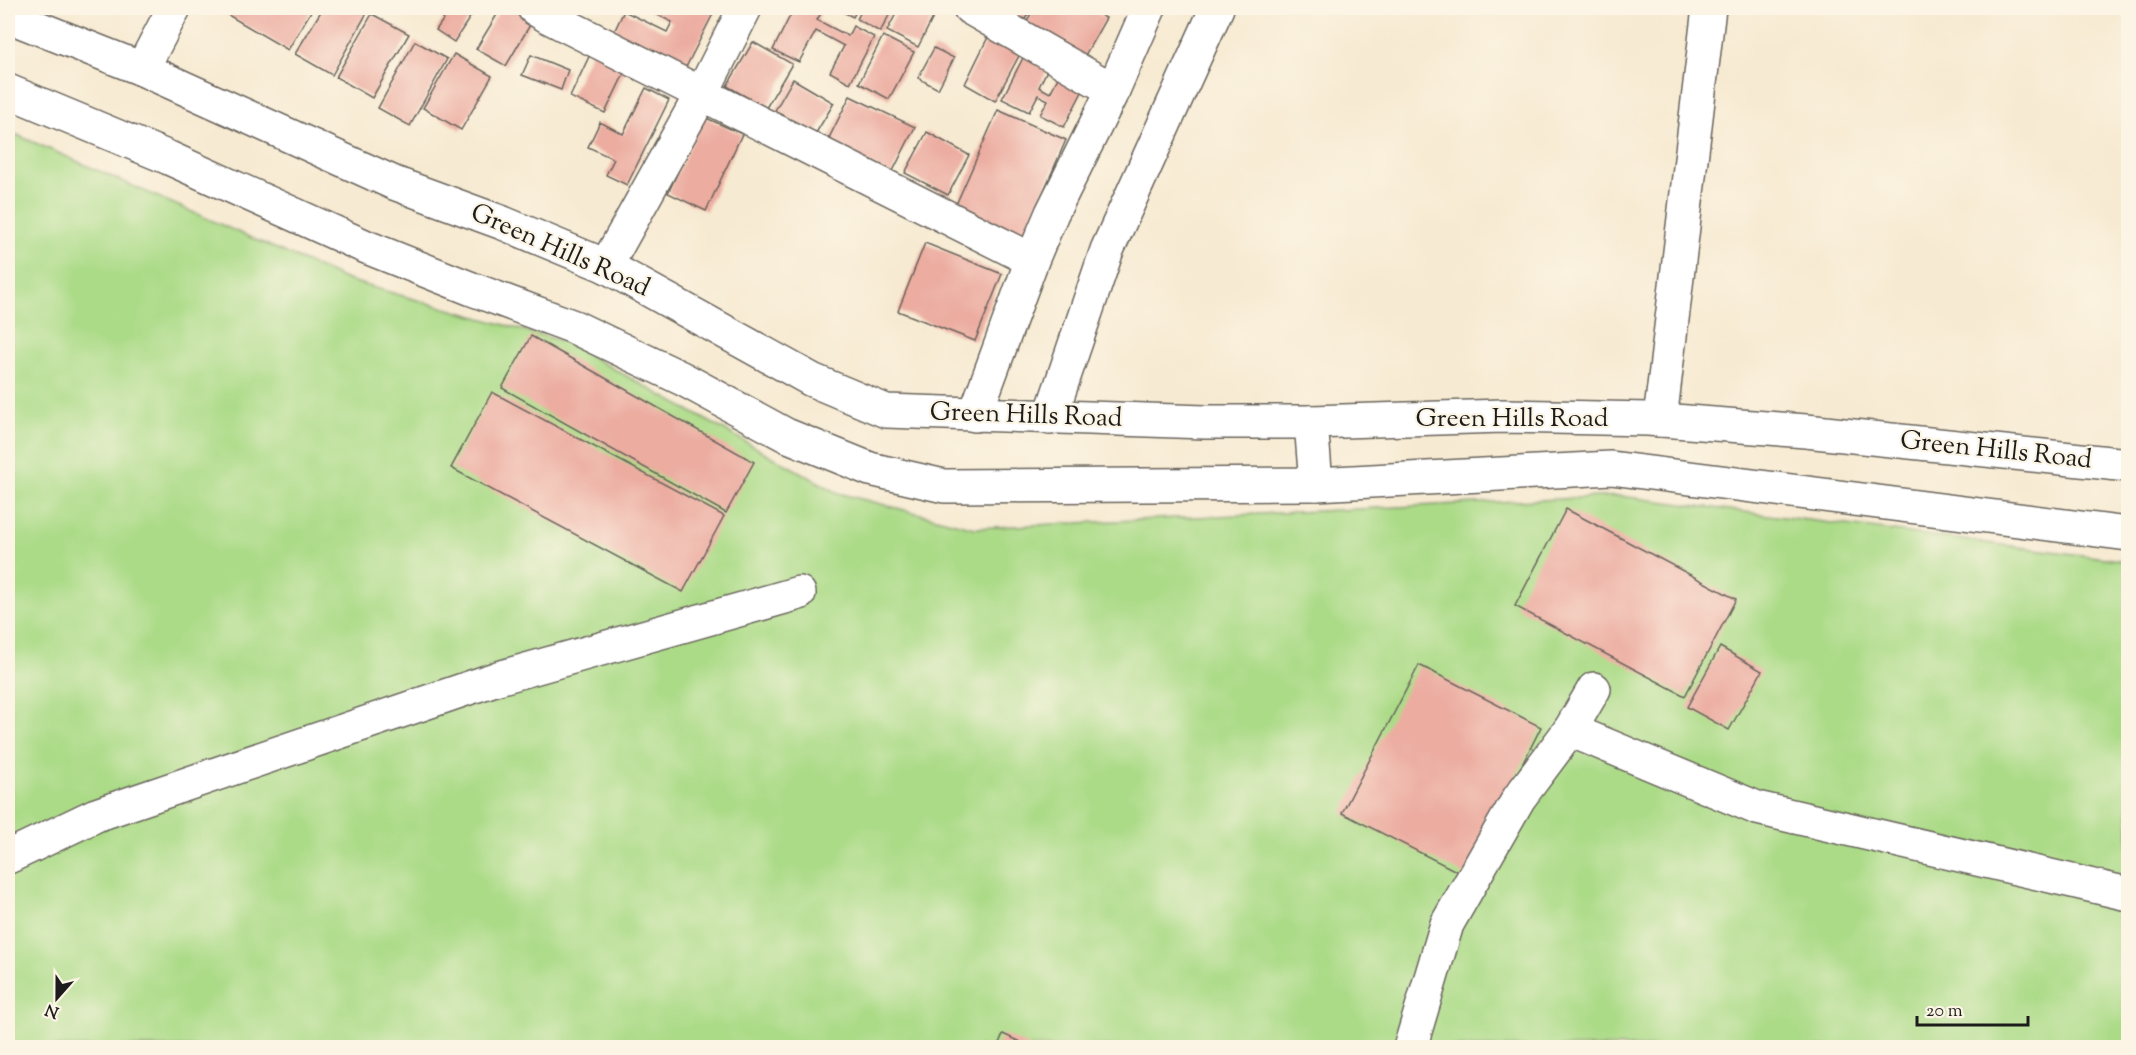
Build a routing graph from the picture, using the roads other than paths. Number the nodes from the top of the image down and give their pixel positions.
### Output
1 (174, 8) edge
2 (745, 8) edge
3 (970, 8) edge
4 (1149, 8) edge
5 (1218, 8) edge
6 (1709, 8) edge
7 (546, 11) edge
8 (8, 15) edge
9 (142, 69) junction
10 (1113, 90) junction
11 (8, 91) edge
12 (701, 95) junction
13 (1032, 260) junction
14 (606, 266) junction
15 (975, 415) junction
16 (1050, 418) junction
17 (1660, 420) junction
18 (1311, 422) junction
19 (2128, 465) edge
20 (1316, 484) junction
21 (2128, 534) edge
22 (799, 593) dead end
23 (1594, 689) dead end
24 (1570, 730) junction
25 (8, 857) edge
26 (2128, 894) edge
27 (1410, 1047) edge

1 - 9 street
2 - 12 street
3 - 10 street
4 - 10 street
5 - 16 street
6 - 17 street
7 - 12 street
8 - 9 street, Green Hills Road
9 - 14 street, Green Hills Road
10 - 13 street
11 - 20 street, Green Hills Road
12 - 13 street
12 - 14 street
13 - 15 street
14 - 15 street, Green Hills Road
15 - 16 street, Green Hills Road
16 - 18 street, Green Hills Road
17 - 18 street, Green Hills Road
17 - 19 street, Green Hills Road
18 - 20 street
20 - 21 street, Green Hills Road
22 - 25 street
23 - 24 street
24 - 26 street
24 - 27 street

